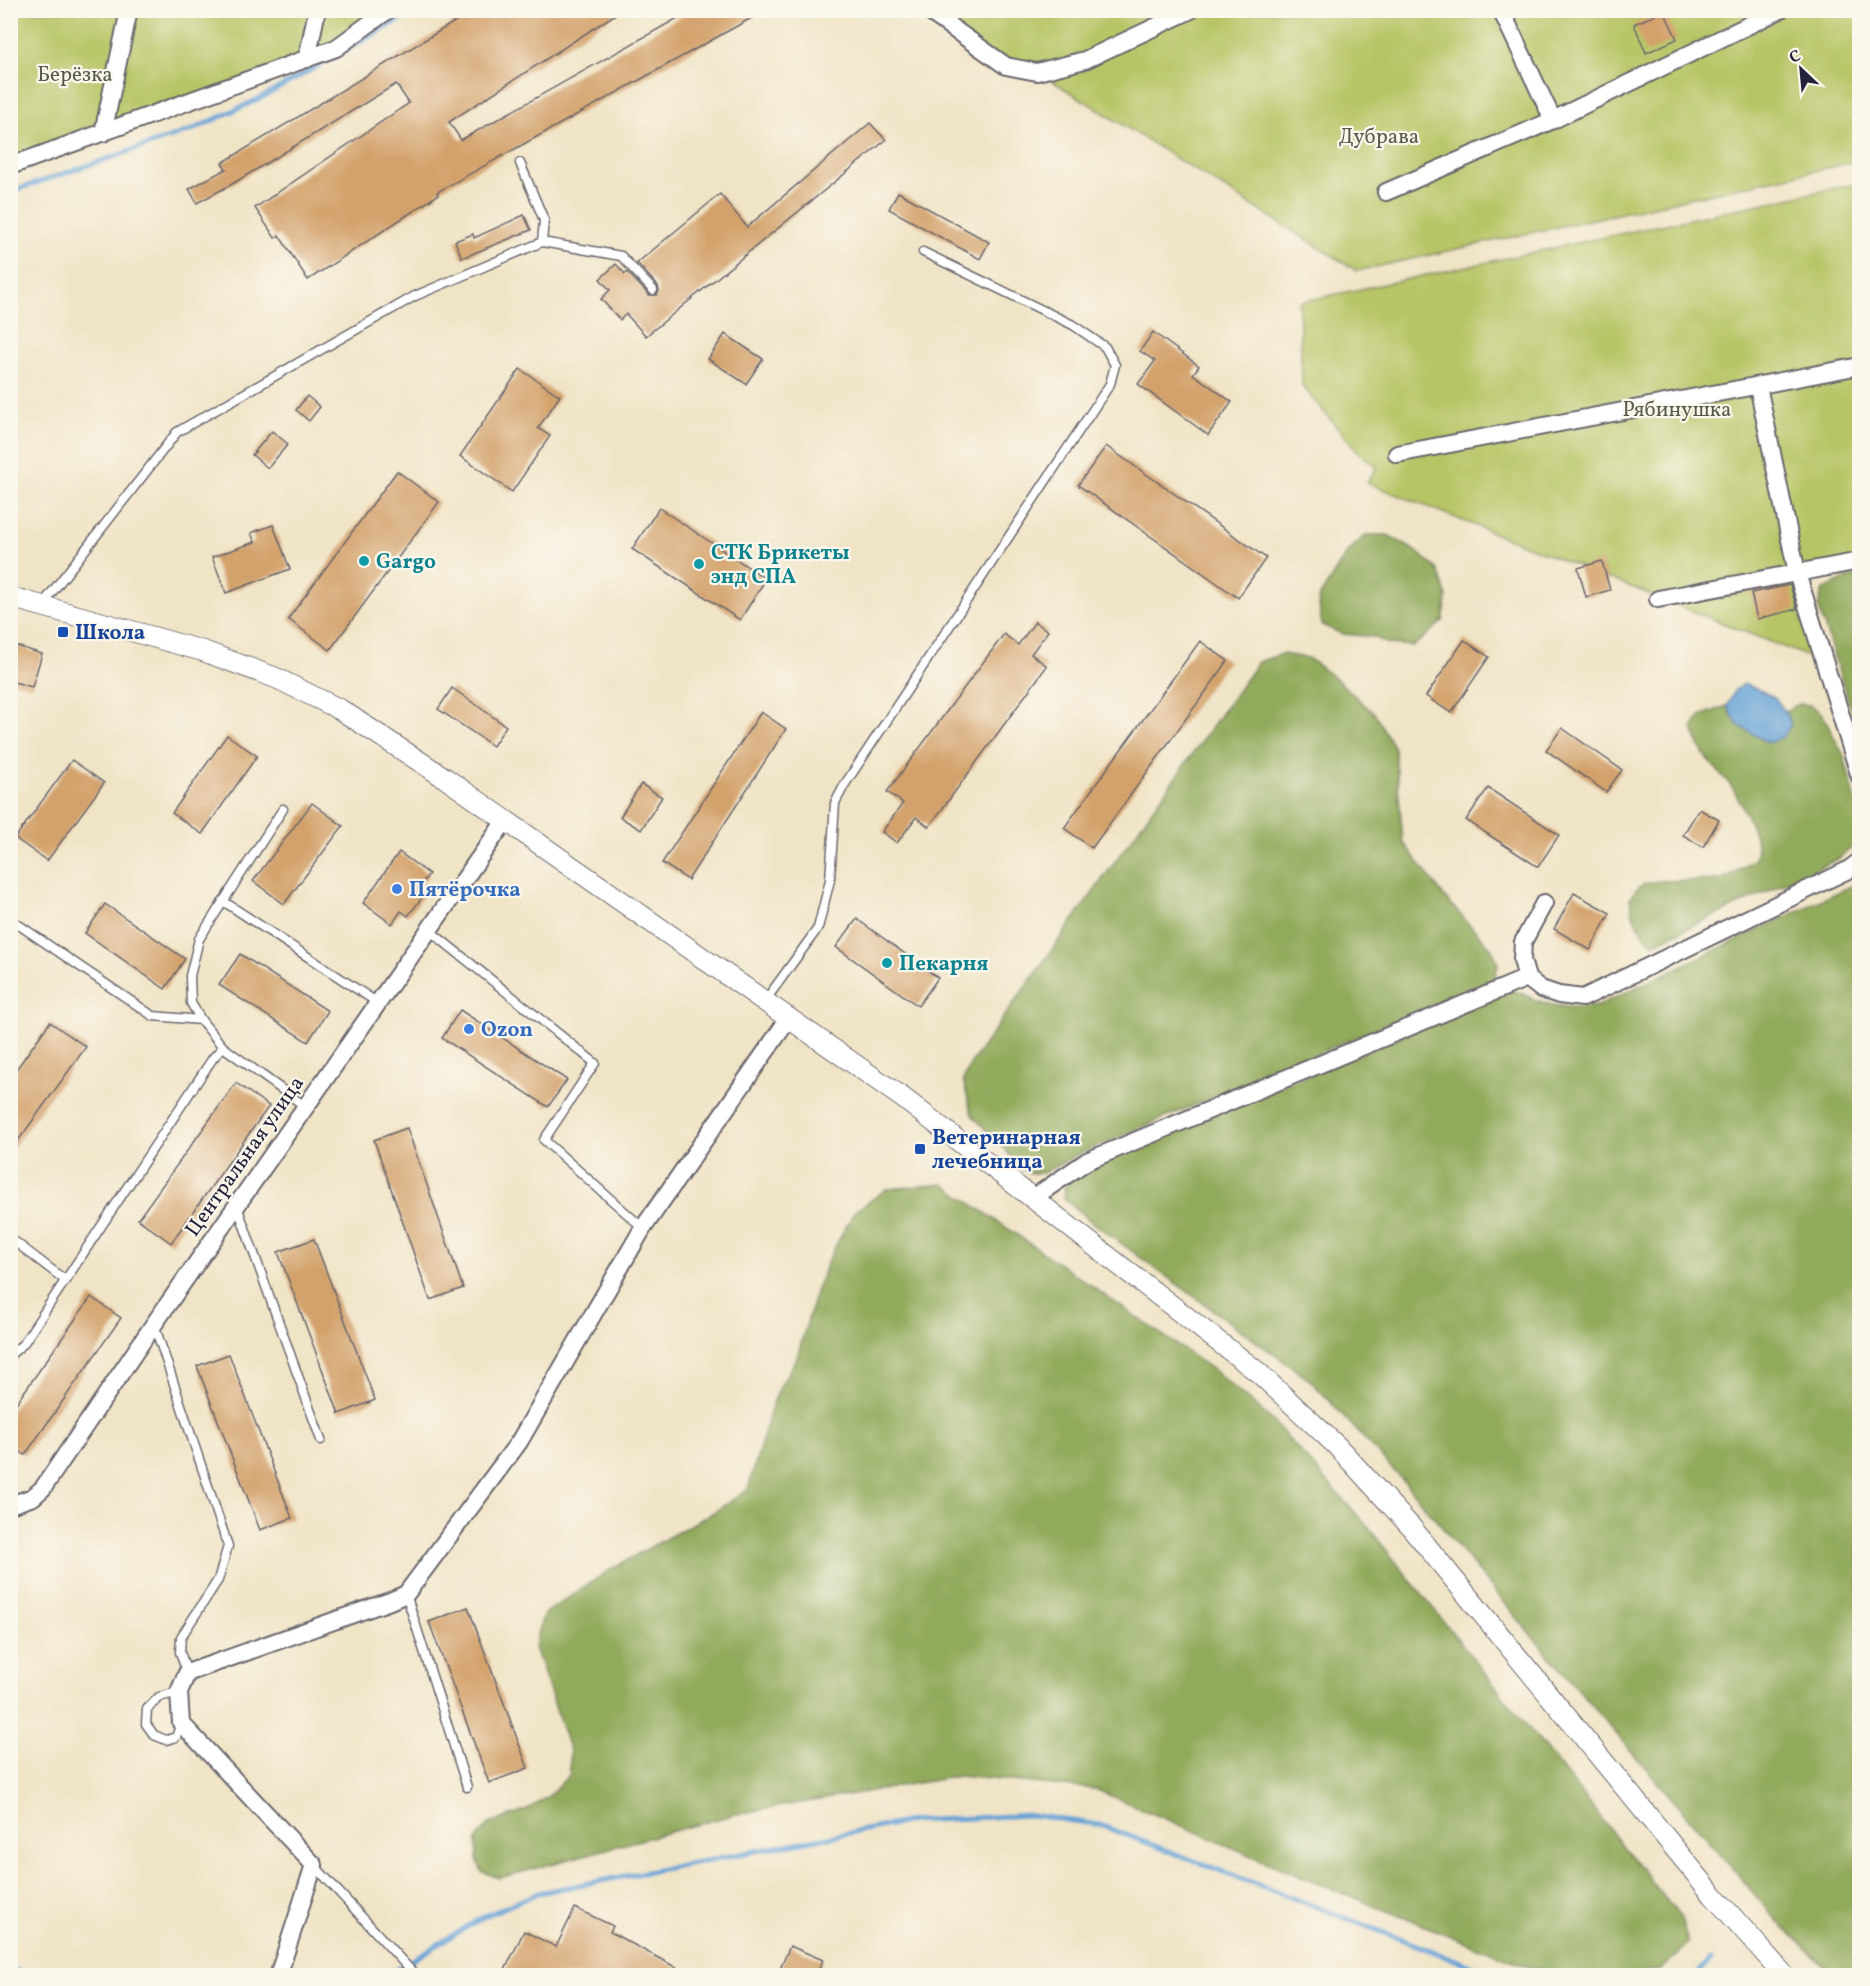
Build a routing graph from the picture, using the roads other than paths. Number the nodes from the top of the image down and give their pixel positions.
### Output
1 (129, 10) edge
2 (317, 10) edge
3 (388, 10) edge
4 (927, 10) edge
5 (1191, 10) edge
6 (1502, 10) edge
7 (1780, 10) edge
8 (307, 59) junction
9 (1553, 120) junction
10 (103, 133) junction
11 (520, 164) dead end
12 (10, 166) edge
13 (1386, 192) dead end
14 (542, 242) junction
15 (923, 252) dead end
16 (653, 290) dead end
17 (1860, 366) edge
18 (1758, 386) junction
19 (1397, 454) dead end
20 (1860, 561) edge
21 (1797, 573) junction
22 (10, 597) edge
23 (1658, 599) dead end
24 (42, 605) junction
25 (1860, 777) edge
26 (283, 809) dead end
27 (505, 821) junction
28 (1860, 861) edge
29 (223, 901) junction
30 (1544, 903) dead end
31 (10, 919) edge
32 (429, 930) junction
33 (1527, 978) junction
34 (765, 1001) junction
35 (378, 1004) junction
36 (789, 1018) junction
37 (201, 1020) junction
38 (223, 1047) junction
39 (306, 1107) junction
40 (1033, 1198) junction
41 (237, 1206) junction
42 (643, 1228) junction
43 (10, 1238) edge
44 (65, 1280) junction
45 (154, 1324) junction
46 (10, 1355) edge
47 (321, 1440) dead end
48 (10, 1504) edge
49 (406, 1594) junction
50 (187, 1673) junction
51 (178, 1692) junction
52 (181, 1723) junction
53 (467, 1787) dead end
54 (314, 1865) junction
55 (414, 1973) edge
56 (278, 1976) edge
57 (1785, 1976) edge

1 - 10 street
2 - 8 street
3 - 8 street
4 - 5 street
6 - 9 street
7 - 9 street
8 - 10 street
9 - 13 street
10 - 12 street
11 - 14 lane
14 - 16 lane
14 - 24 lane
15 - 34 lane
17 - 18 street
18 - 19 street
18 - 21 street
20 - 21 street
21 - 23 street
21 - 25 street
22 - 24 street
24 - 27 street
26 - 29 lane
27 - 32 street, Центральная улица
27 - 34 street
28 - 33 street
29 - 35 lane
29 - 37 lane
30 - 33 street
31 - 37 lane
32 - 35 street, Центральная улица
32 - 42 lane
33 - 40 street
34 - 36 street
35 - 39 street, Центральная улица
36 - 40 street
36 - 42 street
37 - 38 lane
38 - 39 lane
38 - 44 lane
39 - 41 street, Центральная улица
40 - 57 street
41 - 45 street, Центральная улица
41 - 47 lane
42 - 49 street
43 - 44 lane
44 - 46 lane
45 - 48 street, Центральная улица
45 - 50 lane
49 - 50 street
49 - 53 lane
50 - 51 street
51 - 52 street
51 - 52 lane
52 - 54 street
54 - 55 lane
54 - 56 street

